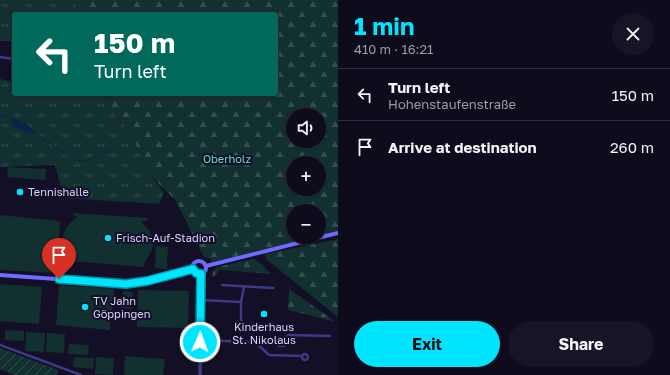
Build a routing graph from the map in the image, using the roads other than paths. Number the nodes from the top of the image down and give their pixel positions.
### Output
1 (0, 57) edge
2 (12, 58) edge
3 (338, 233) edge
4 (206, 266) junction
5 (193, 269) junction
6 (201, 274) junction
7 (0, 275) edge
8 (222, 285) dead end
9 (244, 287) junction
10 (273, 288) dead end
11 (201, 300) junction
12 (241, 302) junction
13 (241, 324) dead end
14 (330, 336) dead end
15 (200, 340) junction
16 (283, 340) junction
17 (255, 341) junction
18 (278, 343) junction
19 (0, 345) edge
20 (302, 356) dead end
21 (81, 375) edge
22 (200, 375) edge

1 - 2 street
3 - 4 main road
4 - 5 main road
4 - 6 main road
5 - 6 main road
5 - 7 main road
6 - 11 street
8 - 9 street
9 - 10 street
9 - 12 street
11 - 12 street
11 - 15 street
12 - 13 street
14 - 16 street
15 - 17 street
15 - 22 street
16 - 18 street
16 - 18 street
17 - 18 street
17 - 20 street
19 - 21 street

